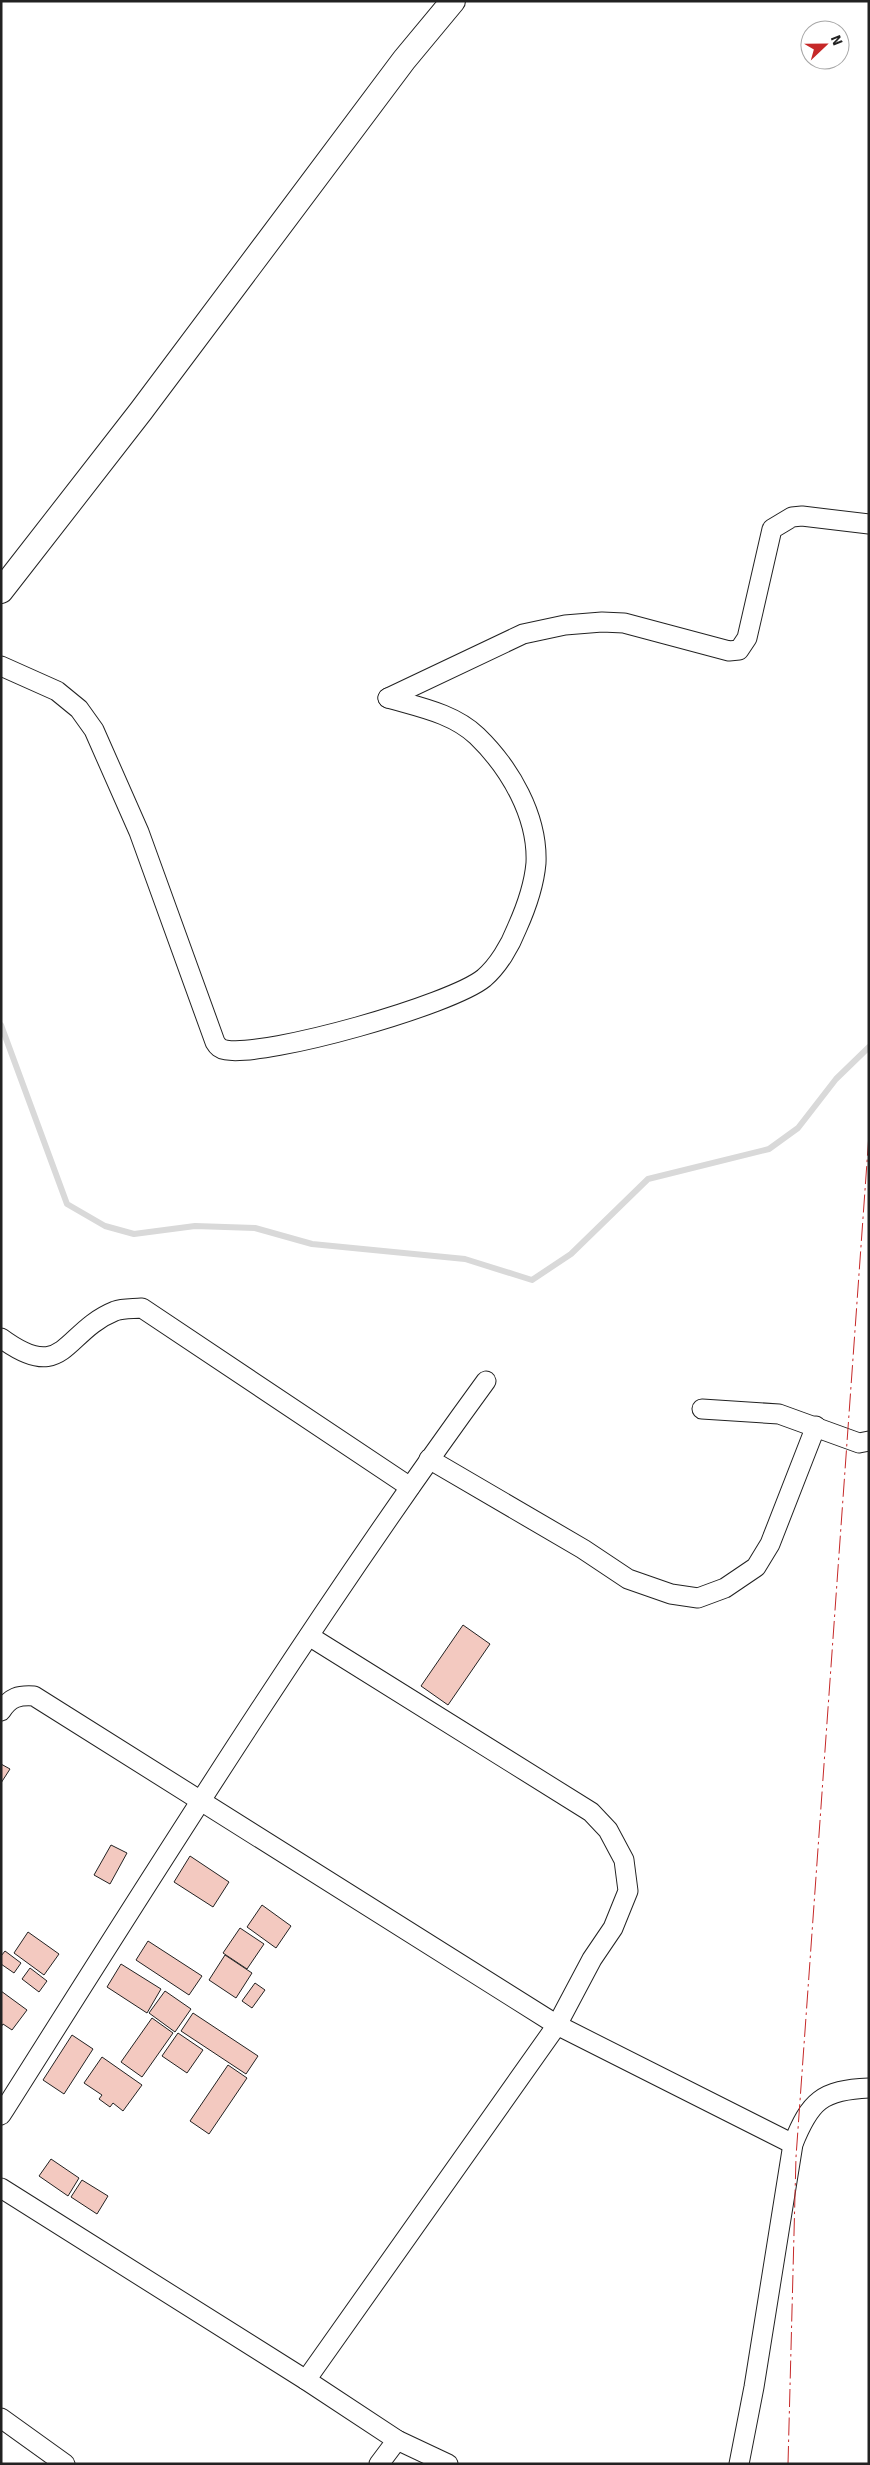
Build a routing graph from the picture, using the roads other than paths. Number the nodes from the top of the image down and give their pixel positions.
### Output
1 (453, 1) edge
2 (869, 524) edge
3 (1, 591) edge
4 (1, 666) edge
5 (1, 1338) edge
6 (486, 1381) dead end
7 (702, 1409) dead end
8 (816, 1426) junction
9 (869, 1441) edge
10 (429, 1459) junction
11 (410, 1487) junction
12 (308, 1636) junction
13 (1, 1711) edge
14 (200, 1801) junction
15 (557, 2024) junction
16 (869, 2088) edge
17 (1, 2115) edge
18 (793, 2144) junction
19 (1, 2188) edge
20 (306, 2380) junction
21 (1, 2418) edge
22 (397, 2440) junction
23 (65, 2464) edge
24 (379, 2464) edge
25 (448, 2464) edge
26 (739, 2464) edge

1 - 3 street
2 - 4 street
5 - 11 street
6 - 10 street
7 - 8 street
8 - 9 street
8 - 10 street
10 - 11 street
11 - 12 street
12 - 14 street
12 - 15 street
13 - 14 street
14 - 15 street
14 - 17 street
15 - 18 street
15 - 20 street
16 - 18 street
18 - 26 street
19 - 20 street
20 - 22 street
21 - 23 street
22 - 24 street
22 - 25 street

